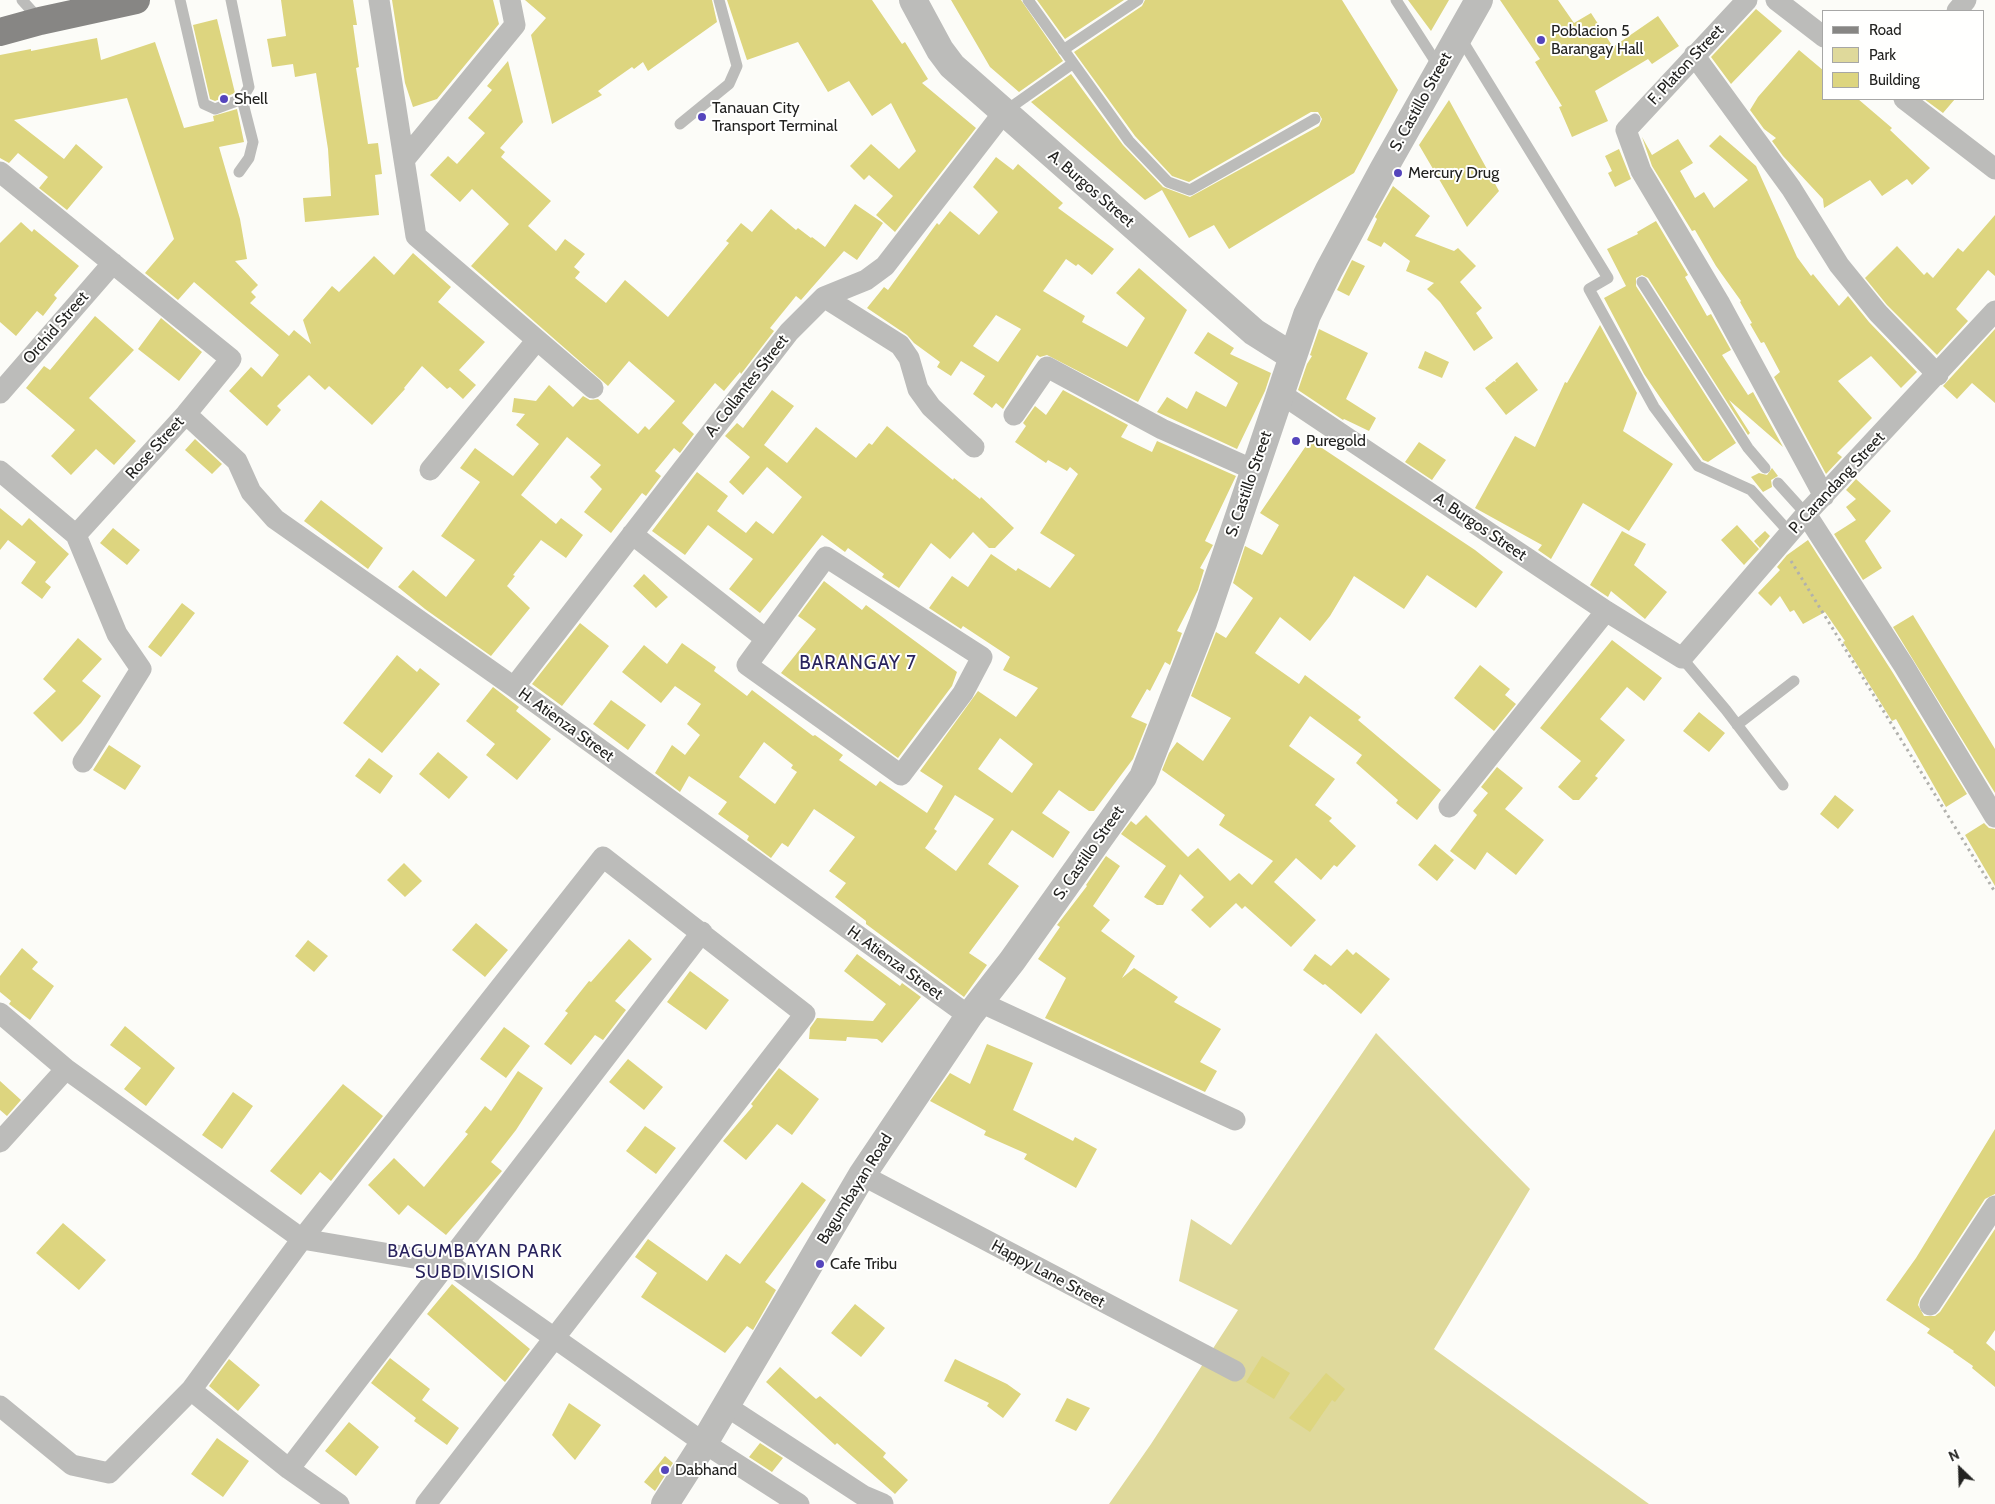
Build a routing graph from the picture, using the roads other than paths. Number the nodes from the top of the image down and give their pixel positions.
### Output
1 (22, 0) edge
2 (136, 0) edge
3 (180, 0) edge
4 (231, 0) edge
5 (379, 0) edge
6 (510, 0) edge
7 (718, 0) edge
8 (913, 0) edge
9 (1028, 0) edge
10 (1138, 0) edge
11 (1396, 0) edge
12 (1479, 0) edge
13 (1747, 0) edge
14 (1776, 0) edge
15 (1966, 0) edge
16 (1958, 10) edge
17 (40, 21) junction
18 (1822, 34) edge
19 (2, 35) edge
20 (1459, 36) junction
21 (1063, 50) junction
22 (1694, 55) junction
23 (1072, 64) junction
24 (1440, 68) junction
25 (242, 99) junction
26 (1905, 100) edge
27 (1004, 112) junction
28 (1315, 119) dead end
29 (680, 124) dead end
30 (404, 160) junction
31 (1995, 169) edge
32 (0, 172) edge
33 (239, 172) dead end
34 (113, 263) junction
35 (1642, 282) dead end
36 (824, 297) junction
37 (1995, 311) edge
38 (537, 340) junction
39 (1292, 356) junction
40 (1938, 375) junction
41 (593, 388) dead end
42 (0, 393) edge
43 (1280, 393) junction
44 (186, 414) junction
45 (1014, 415) dead end
46 (974, 447) dead end
47 (1766, 468) dead end
48 (430, 470) dead end
49 (1254, 470) junction
50 (0, 471) edge
51 (1778, 482) dead end
52 (1824, 496) junction
53 (1806, 514) junction
54 (632, 534) junction
55 (76, 535) junction
56 (1785, 538) junction
57 (1606, 611) junction
58 (766, 639) junction
59 (1682, 658) junction
60 (1794, 681) dead end
61 (514, 687) junction
62 (1737, 725) junction
63 (82, 762) dead end
64 (1784, 785) dead end
65 (1449, 807) dead end
66 (1995, 818) edge
67 (702, 932) junction
68 (1012, 961) joint
69 (974, 1009) junction
70 (0, 1013) edge
71 (66, 1069) junction
72 (1235, 1120) dead end
73 (0, 1142) edge
74 (862, 1175) junction
75 (1995, 1206) edge
76 (302, 1239) junction
77 (449, 1264) junction
78 (1930, 1305) dead end
79 (554, 1339) junction
80 (1235, 1371) dead end
81 (191, 1390) junction
82 (0, 1406) edge
83 (726, 1406) junction
84 (704, 1443) junction
85 (289, 1469) junction
86 (870, 1501) edge
87 (339, 1504) edge
88 (426, 1504) edge
89 (665, 1504) edge
90 (799, 1504) edge

1 - 17 lane
2 - 17 main road
3 - 25 lane
4 - 25 lane
5 - 30 street
6 - 30 street
7 - 29 lane
8 - 27 street, A. Burgos Street
9 - 21 lane
10 - 21 lane
11 - 24 lane
12 - 20 street, S. Castillo Street
13 - 22 street, F. Platon Street
14 - 18 street
15 - 16 street
17 - 19 main road
20 - 24 street, S. Castillo Street
20 - 56 lane
21 - 23 lane
22 - 40 street
22 - 52 street, F. Platon Street
23 - 27 lane
23 - 28 lane
24 - 39 street, S. Castillo Street
25 - 33 lane
26 - 31 street
27 - 36 street, A. Collantes Street
27 - 39 street, A. Burgos Street
30 - 38 street
32 - 34 street
34 - 42 street, Orchid Street
34 - 44 street, Rose Street
35 - 47 lane
36 - 46 street
36 - 54 street, A. Collantes Street
37 - 40 street, P. Carandang Street
38 - 41 street
38 - 48 street
39 - 43 street, S. Castillo Street
40 - 52 street, P. Carandang Street
43 - 49 street, S. Castillo Street
43 - 57 street, A. Burgos Street
44 - 55 street, Rose Street
44 - 61 street, H. Atienza Street
45 - 49 street
49 - 68 street, S. Castillo Street
50 - 55 street
51 - 53 lane
52 - 53 street, P. Carandang Street
53 - 56 street, P. Carandang Street
53 - 66 street
54 - 58 street
54 - 61 street, A. Collantes Street
55 - 63 street
56 - 59 street, P. Carandang Street
57 - 59 street, A. Burgos Street
57 - 65 street
58 - 58 street
59 - 62 lane
60 - 62 lane
61 - 69 street, H. Atienza Street
62 - 64 lane
67 - 76 street
67 - 77 street
67 - 79 street
68 - 69 street, Bagumbayan Road
69 - 72 street, H. Atienza Street
69 - 74 street, Bagumbayan Road
70 - 71 street
71 - 73 street
71 - 76 street
74 - 80 street, Happy Lane Street
74 - 83 street, Bagumbayan Road
75 - 78 street
76 - 77 street
76 - 81 street
77 - 79 street
77 - 85 street
79 - 84 street
79 - 88 street
81 - 82 street
81 - 85 street
83 - 84 street, Bagumbayan Road
83 - 86 street
84 - 89 street, Bagumbayan Road
84 - 90 street
85 - 87 street

